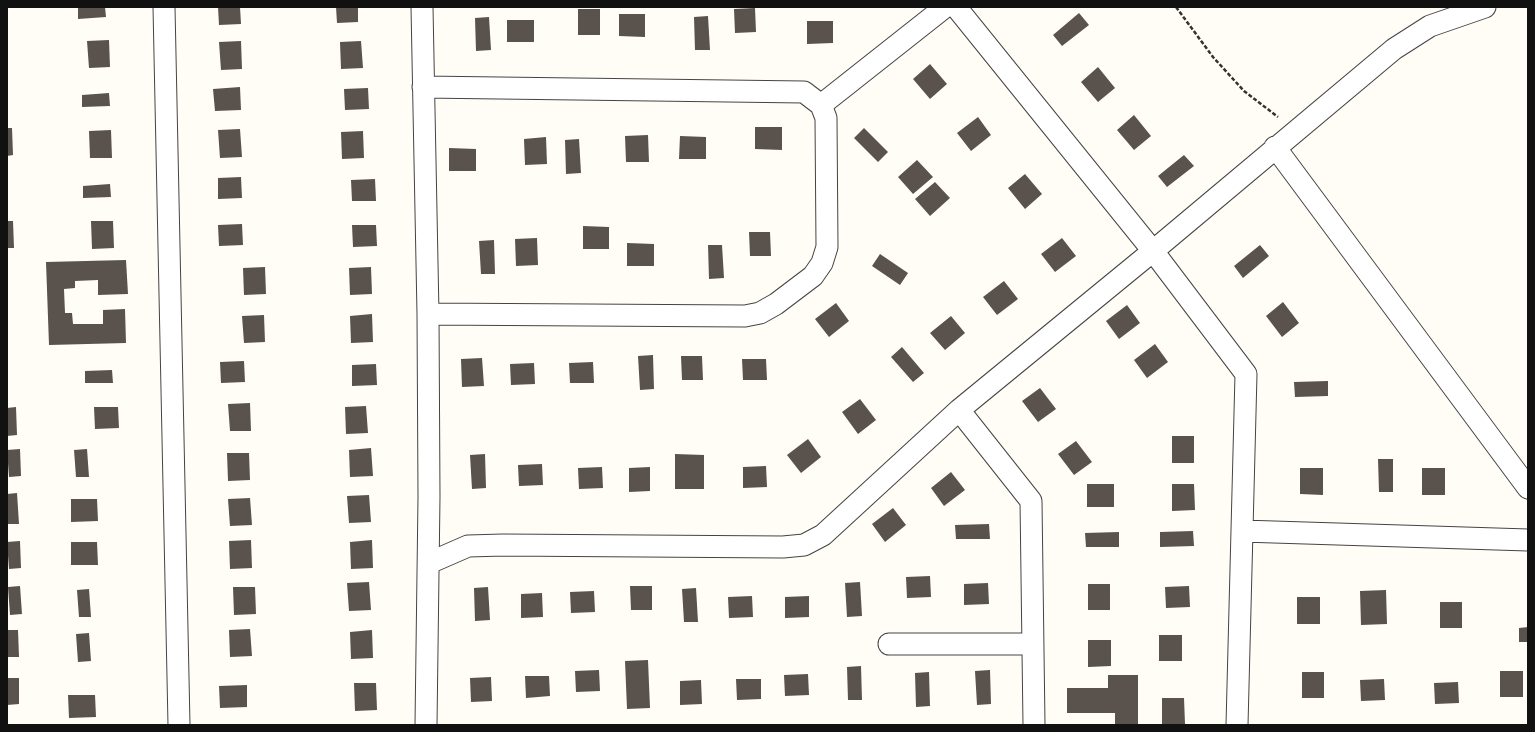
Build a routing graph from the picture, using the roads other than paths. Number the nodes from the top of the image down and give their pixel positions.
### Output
1 (164, 7) edge
2 (422, 7) edge
3 (945, 7) edge
4 (956, 7) edge
5 (1485, 7) edge
6 (423, 87) junction
7 (821, 105) junction
8 (1275, 147) junction
9 (1154, 251) junction
10 (428, 314) junction
11 (959, 410) junction
12 (1528, 488) edge
13 (1242, 531) junction
14 (1528, 540) edge
15 (429, 563) junction
16 (889, 644) dead end
17 (1032, 644) junction
18 (179, 725) edge
19 (426, 725) edge
20 (1034, 725) edge
21 (1237, 725) edge

1 - 18 street
2 - 6 street
3 - 7 street
4 - 9 street
5 - 8 street
6 - 7 street
6 - 10 street
7 - 10 street
8 - 9 street
8 - 12 street
9 - 11 street
9 - 13 street
10 - 15 street
11 - 15 street
11 - 17 street
13 - 14 street
13 - 21 street
15 - 19 street
16 - 17 street
17 - 20 street

